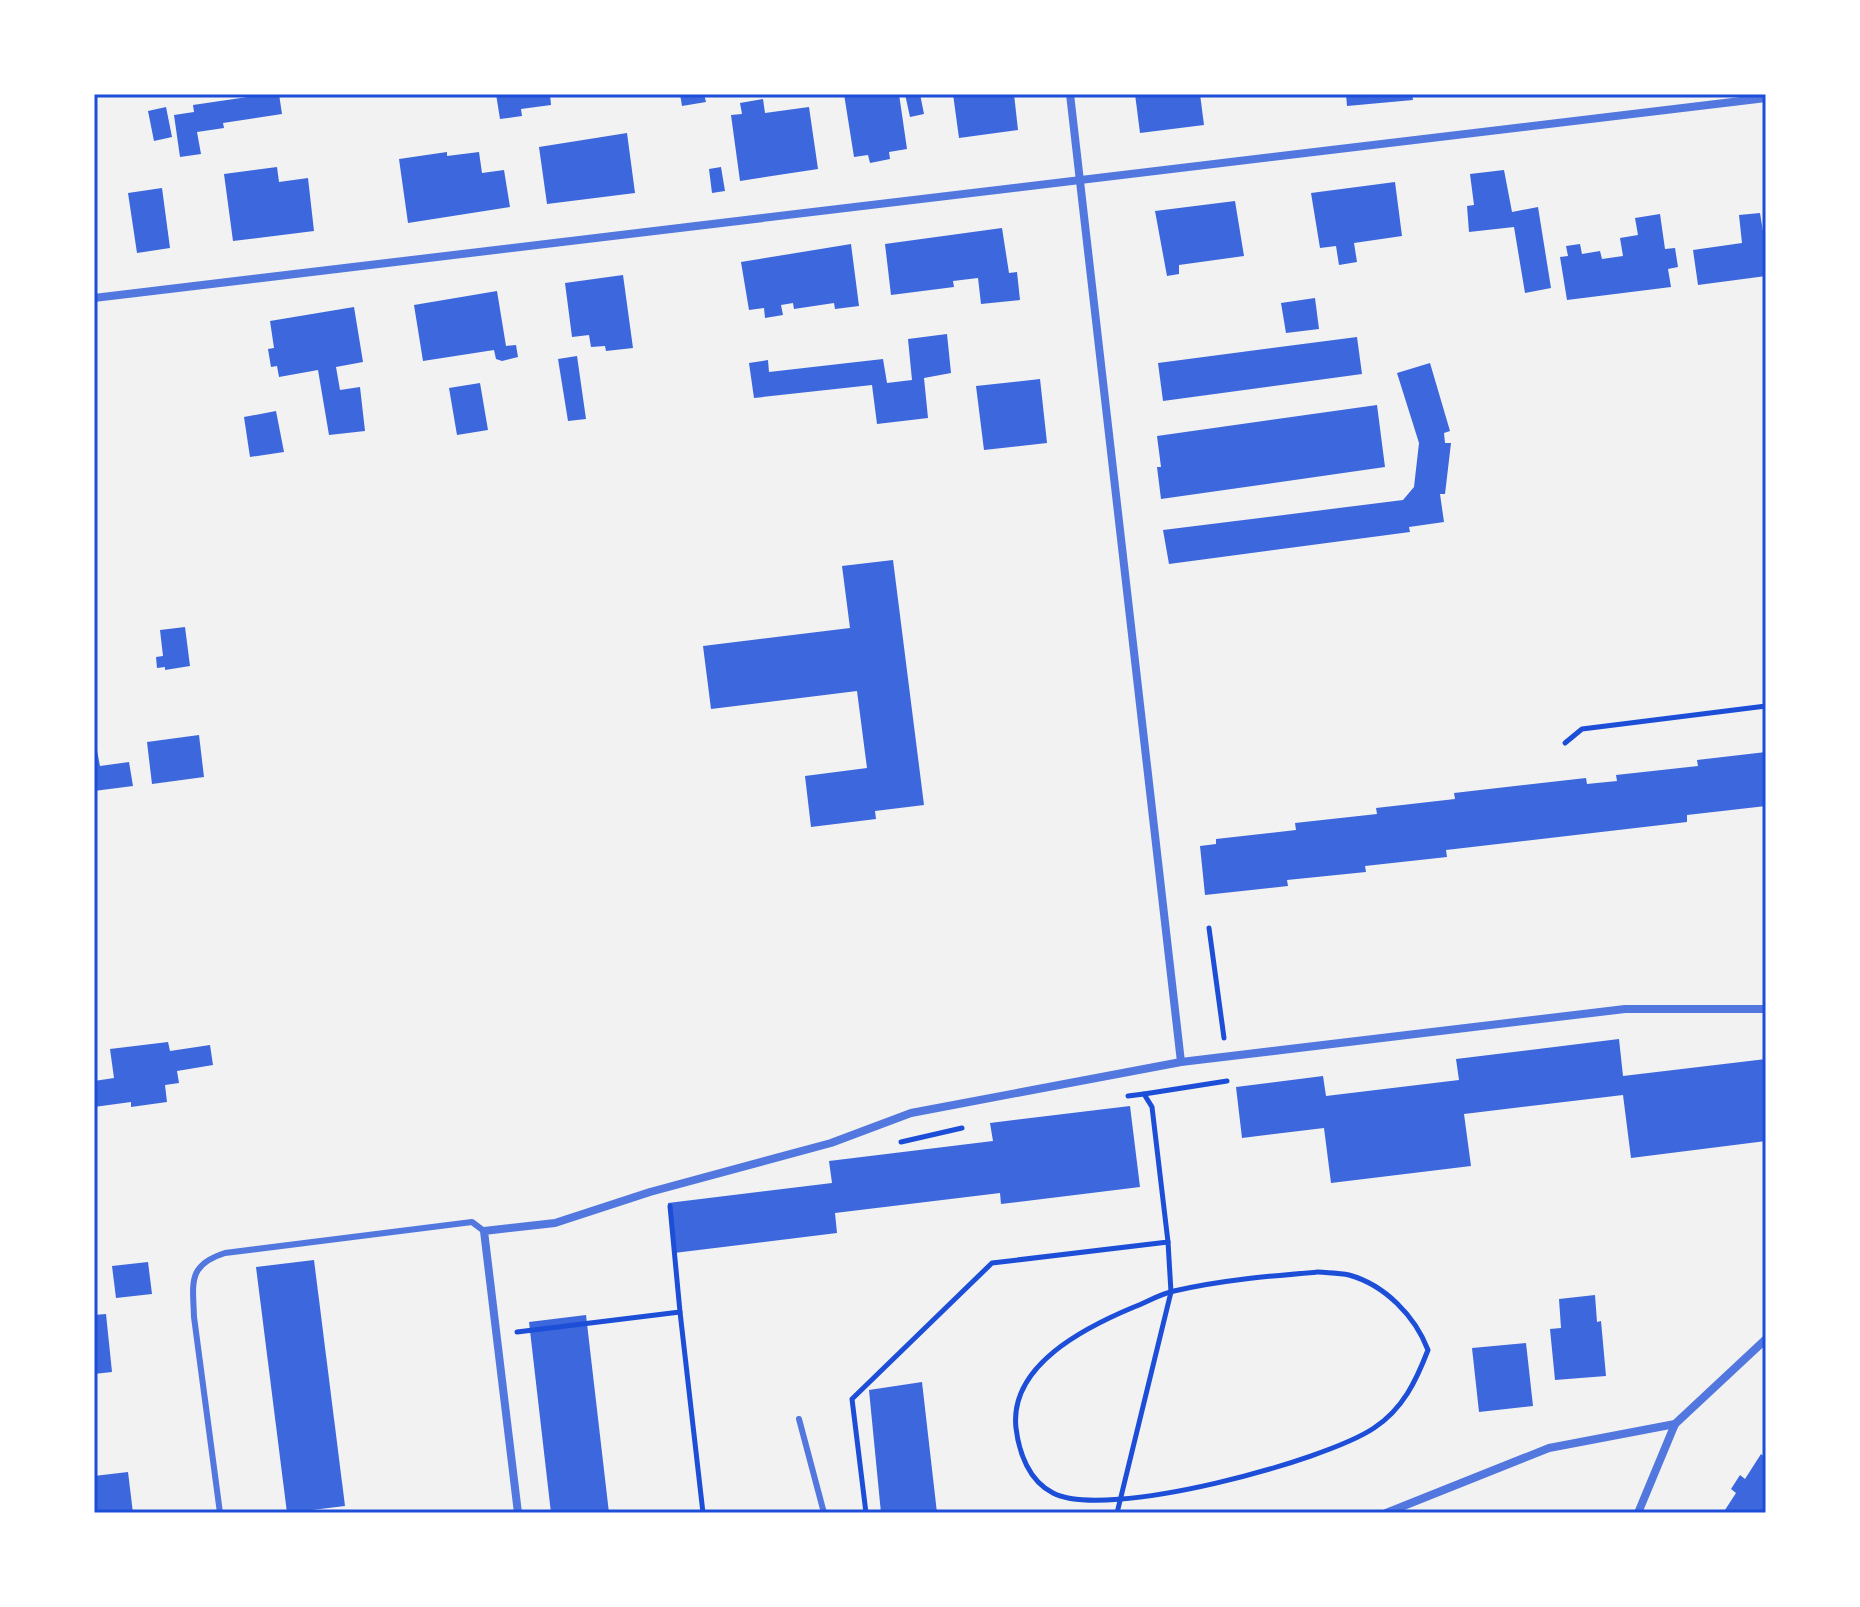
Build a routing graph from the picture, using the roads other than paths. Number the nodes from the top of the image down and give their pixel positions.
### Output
1 (1070, 94) edge
2 (1766, 98) edge
3 (1082, 180) junction
4 (94, 298) edge
5 (1766, 1009) edge
6 (1181, 1062) junction
7 (484, 1231) junction
8 (1766, 1339) edge
9 (799, 1419) dead end
10 (1675, 1424) junction
11 (220, 1513) edge
12 (518, 1513) edge
13 (824, 1513) edge
14 (1386, 1513) edge
15 (1638, 1513) edge

1 - 3 street
2 - 3 street
3 - 4 street
3 - 6 street
5 - 6 street
6 - 7 street
7 - 11 lane
7 - 12 street
8 - 10 street
9 - 13 lane
10 - 14 street
10 - 15 street

